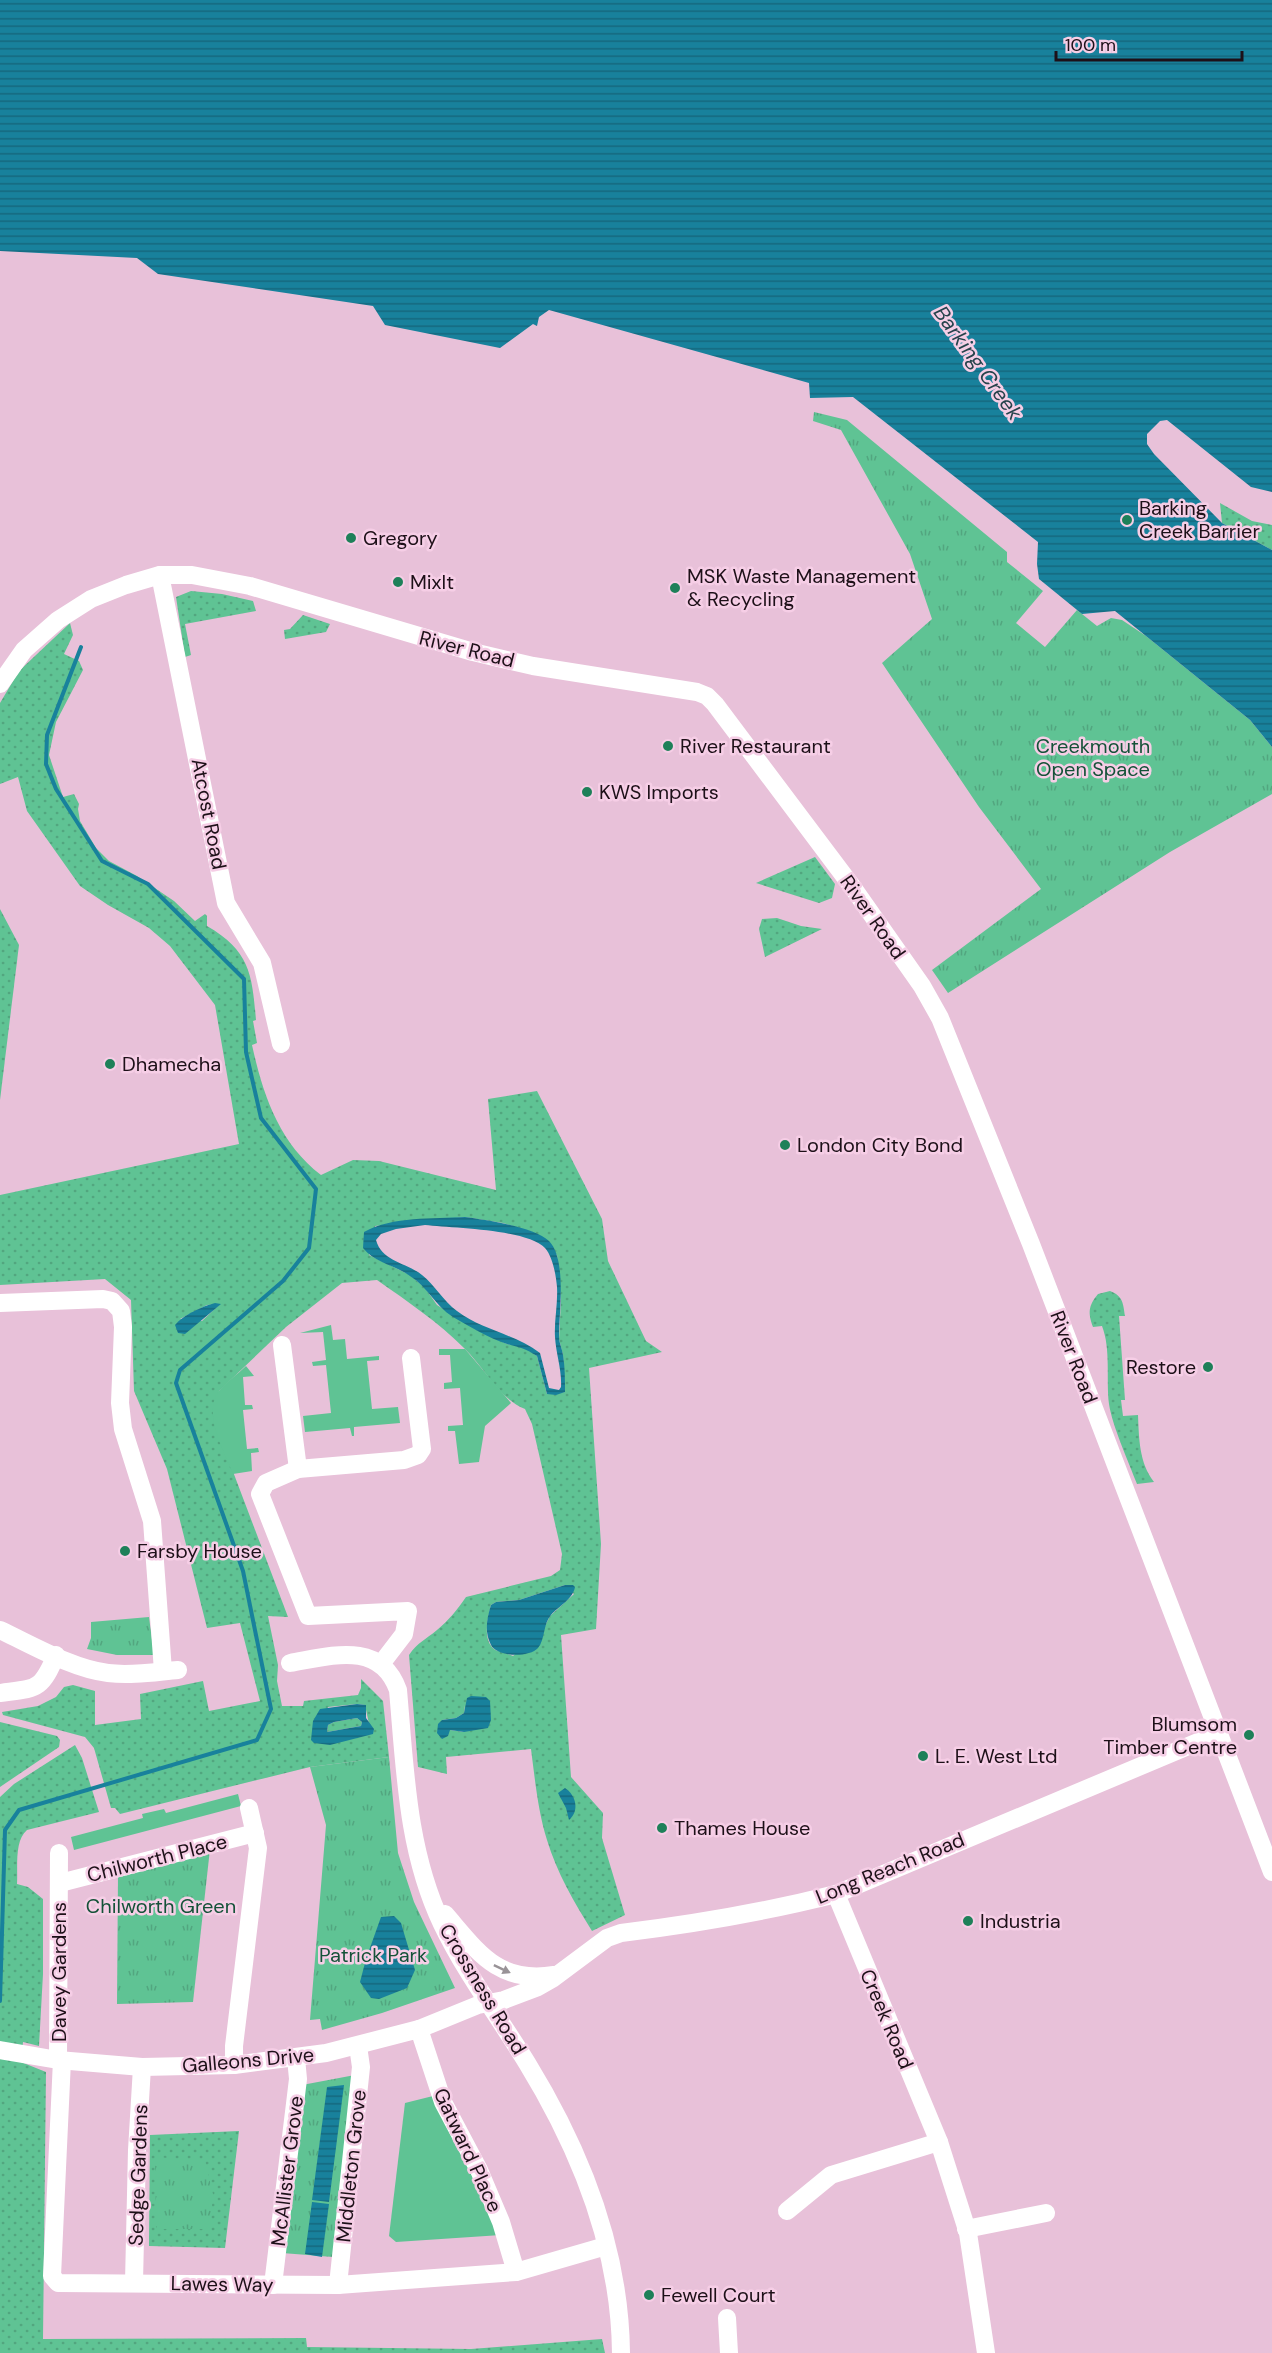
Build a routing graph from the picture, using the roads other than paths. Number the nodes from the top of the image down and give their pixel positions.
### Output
1 (160, 575) junction
2 (0, 684) edge
3 (281, 1044) dead end
4 (0, 1303) edge
5 (282, 1345) dead end
6 (411, 1358) dead end
7 (298, 1469) junction
8 (0, 1630) edge
9 (56, 1655) junction
10 (291, 1663) dead end
11 (381, 1664) junction
12 (0, 1693) edge
13 (1217, 1734) junction
14 (249, 1808) dead end
15 (255, 1833) junction
16 (59, 1853) dead end
17 (1272, 1872) edge
18 (60, 1883) junction
19 (836, 1894) junction
20 (432, 1899) junction
21 (559, 1974) junction
22 (488, 2002) junction
23 (419, 2029) junction
24 (358, 2046) junction
25 (0, 2050) edge
26 (296, 2058) junction
27 (60, 2060) junction
28 (234, 2065) junction
29 (142, 2067) junction
30 (939, 2142) junction
31 (787, 2211) dead end
32 (1046, 2213) dead end
33 (966, 2229) junction
34 (606, 2246) junction
35 (516, 2272) junction
36 (134, 2282) junction
37 (273, 2285) junction
38 (338, 2285) junction
39 (727, 2318) dead end
40 (621, 2353) edge
41 (729, 2353) edge
42 (986, 2353) edge

1 - 2 street, River Road
1 - 3 street, Atcost Road
1 - 13 street, River Road
4 - 9 street
5 - 7 street
6 - 7 street
7 - 11 street
8 - 9 street
9 - 12 street
10 - 11 street
11 - 20 street, Crossness Road
13 - 17 street, River Road
13 - 19 street, Long Reach Road
14 - 15 street
15 - 18 street, Chilworth Place
15 - 28 street
16 - 18 street, Davey Gardens
18 - 27 street, Davey Gardens
19 - 21 street, Long Reach Road
19 - 30 street, Creek Road
20 -> 21 street
20 - 22 street, Crossness Road
21 - 22 street, Long Reach Road
22 - 23 street, Galleons Drive
22 - 34 street, Crossness Road
23 - 24 street, Galleons Drive
23 - 35 street, Gatward Place
24 - 26 street, Galleons Drive
24 - 38 street, Middleton Grove
25 - 27 street, Galleons Drive
26 - 28 street, Galleons Drive
26 - 37 street, McAllister Grove
27 - 29 street, Galleons Drive
27 - 36 street, Lawes Way
28 - 29 street, Galleons Drive
29 - 36 street, Sedge Gardens
30 - 31 street
30 - 33 street, Creek Road
32 - 33 street
33 - 42 street, Creek Road
34 - 35 street, Lawes Way
34 - 40 street, Crossness Road
35 - 38 street, Lawes Way
36 - 37 street, Lawes Way
37 - 38 street, Lawes Way
39 - 41 street

